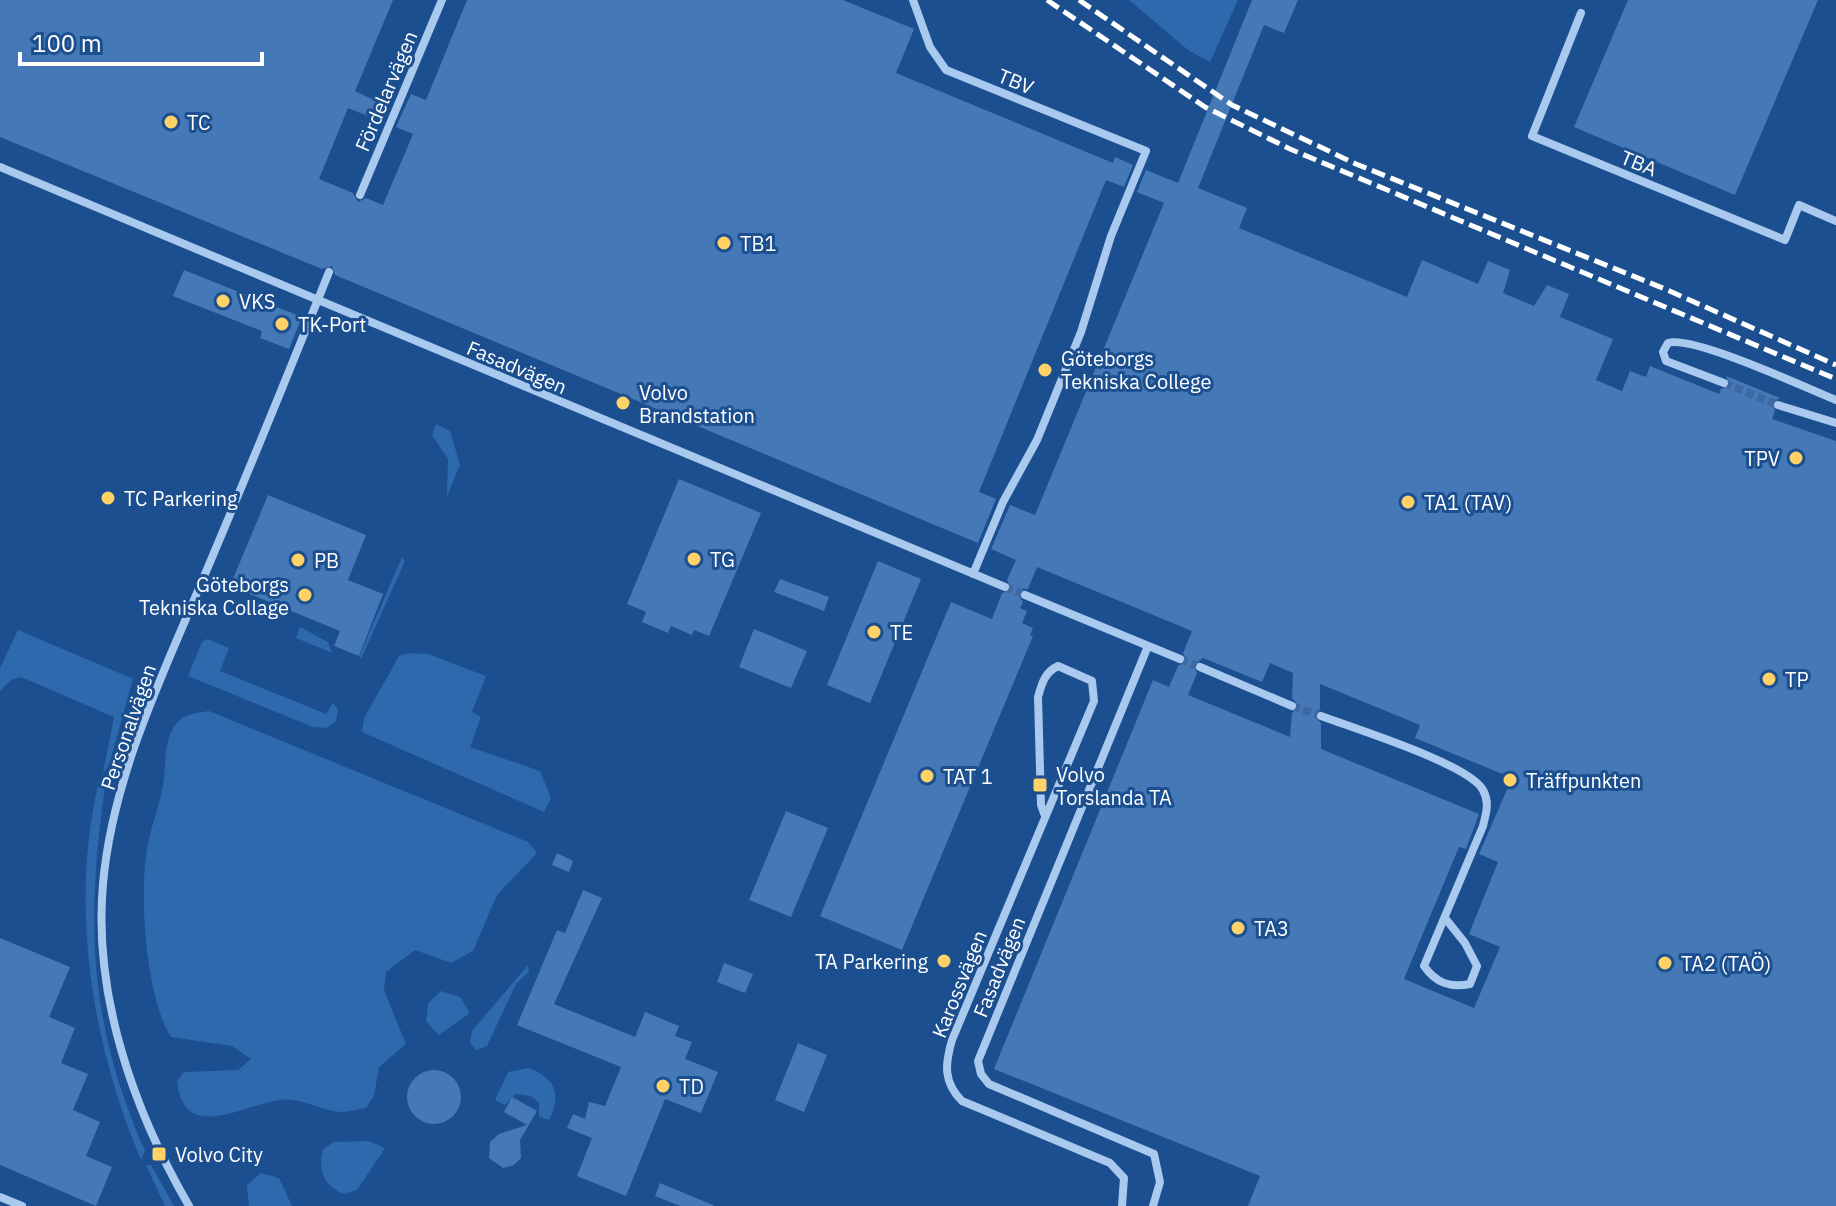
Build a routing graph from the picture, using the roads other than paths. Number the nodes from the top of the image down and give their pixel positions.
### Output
1 (442, 0) edge
2 (913, 0) edge
3 (1581, 13) dead end
4 (0, 167) edge
5 (17, 177) junction
6 (0, 179) edge
7 (360, 195) dead end
8 (1836, 221) edge
9 (329, 272) dead end
10 (318, 300) junction
11 (1724, 383) tunnel mouth
12 (1836, 400) edge
13 (1778, 405) tunnel mouth
14 (1836, 423) edge
15 (973, 574) junction
16 (1005, 587) tunnel mouth
17 (1025, 595) tunnel mouth
18 (1148, 646) junction
19 (1180, 659) tunnel mouth
20 (1200, 667) tunnel mouth
21 (1292, 706) tunnel mouth
22 (1321, 716) tunnel mouth
23 (1045, 816) junction
24 (1445, 918) junction
25 (0, 1197) edge
26 (22, 1206) edge
27 (189, 1206) edge
28 (1122, 1206) edge
29 (1153, 1206) edge

1 - 7 street, Fördelarvägen
2 - 15 street, TBV
3 - 8 street, TBA
4 - 5 street, Fasadvägen
5 - 6 street, Fasadvägen
5 - 10 street, Fasadvägen
9 - 10 street, Personalvägen
10 - 15 street, Fasadvägen
10 - 27 street, Personalvägen
11 - 12 street
13 - 14 street
15 - 16 street, Fasadvägen
17 - 18 street
18 - 19 street
18 - 29 street, Fasadvägen
20 - 21 street
22 - 24 street
23 - 23 street, Karossvägen
23 - 28 street, Karossvägen
24 - 24 street
25 - 26 street

